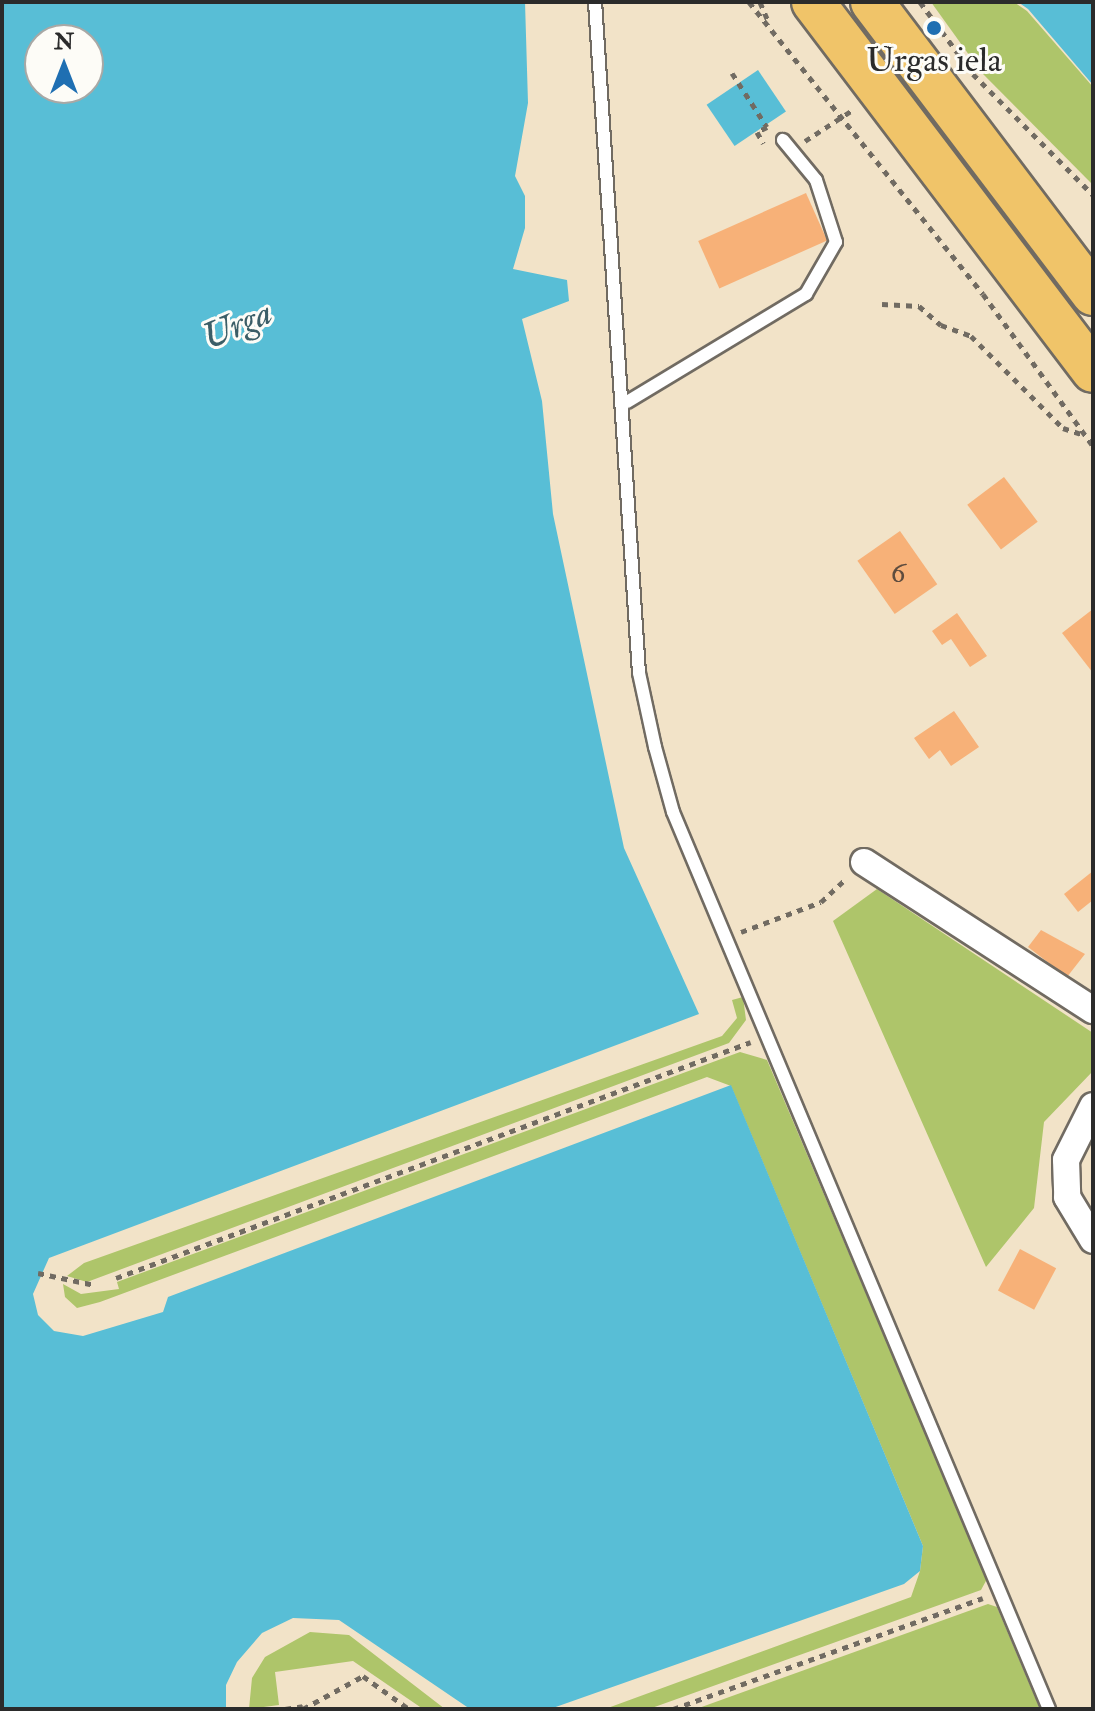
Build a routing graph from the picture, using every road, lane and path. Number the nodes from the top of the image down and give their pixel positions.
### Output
1 (595, 2) edge
2 (749, 2) edge
3 (760, 2) edge
4 (813, 2) edge
5 (872, 2) edge
6 (920, 2) edge
7 (773, 32) junction
8 (732, 73) dead end
9 (855, 109) dead end
10 (839, 119) junction
11 (759, 136) dead end
12 (783, 140) dead end
13 (803, 143) dead end
14 (1093, 195) edge
15 (1093, 294) edge
16 (882, 304) dead end
17 (1093, 371) edge
18 (627, 402) junction
19 (1085, 435) junction
20 (1093, 446) edge
21 (864, 862) joint
22 (725, 938) junction
23 (1093, 1010) edge
24 (767, 1036) junction
25 (1093, 1106) edge
26 (1093, 1240) edge
27 (38, 1273) dead end
28 (116, 1278) dead end
29 (95, 1285) dead end
30 (999, 1592) junction
31 (303, 1707) edge
32 (285, 1709) edge
33 (409, 1709) edge
34 (673, 1709) edge
35 (1049, 1709) edge

1 - 18 lane
2 - 7 path
3 - 7 path
4 - 17 highway
5 - 15 highway
6 - 14 path
7 - 10 path
8 - 11 path
9 - 10 path
10 - 13 path
10 - 19 path
12 - 18 lane
16 - 19 path
18 - 22 lane
19 - 20 path
21 - 22 path
21 - 23 street
22 - 24 lane
24 - 28 path
24 - 30 lane
25 - 26 street
27 - 29 path
30 - 34 path
30 - 35 lane
31 - 32 path
31 - 33 path

